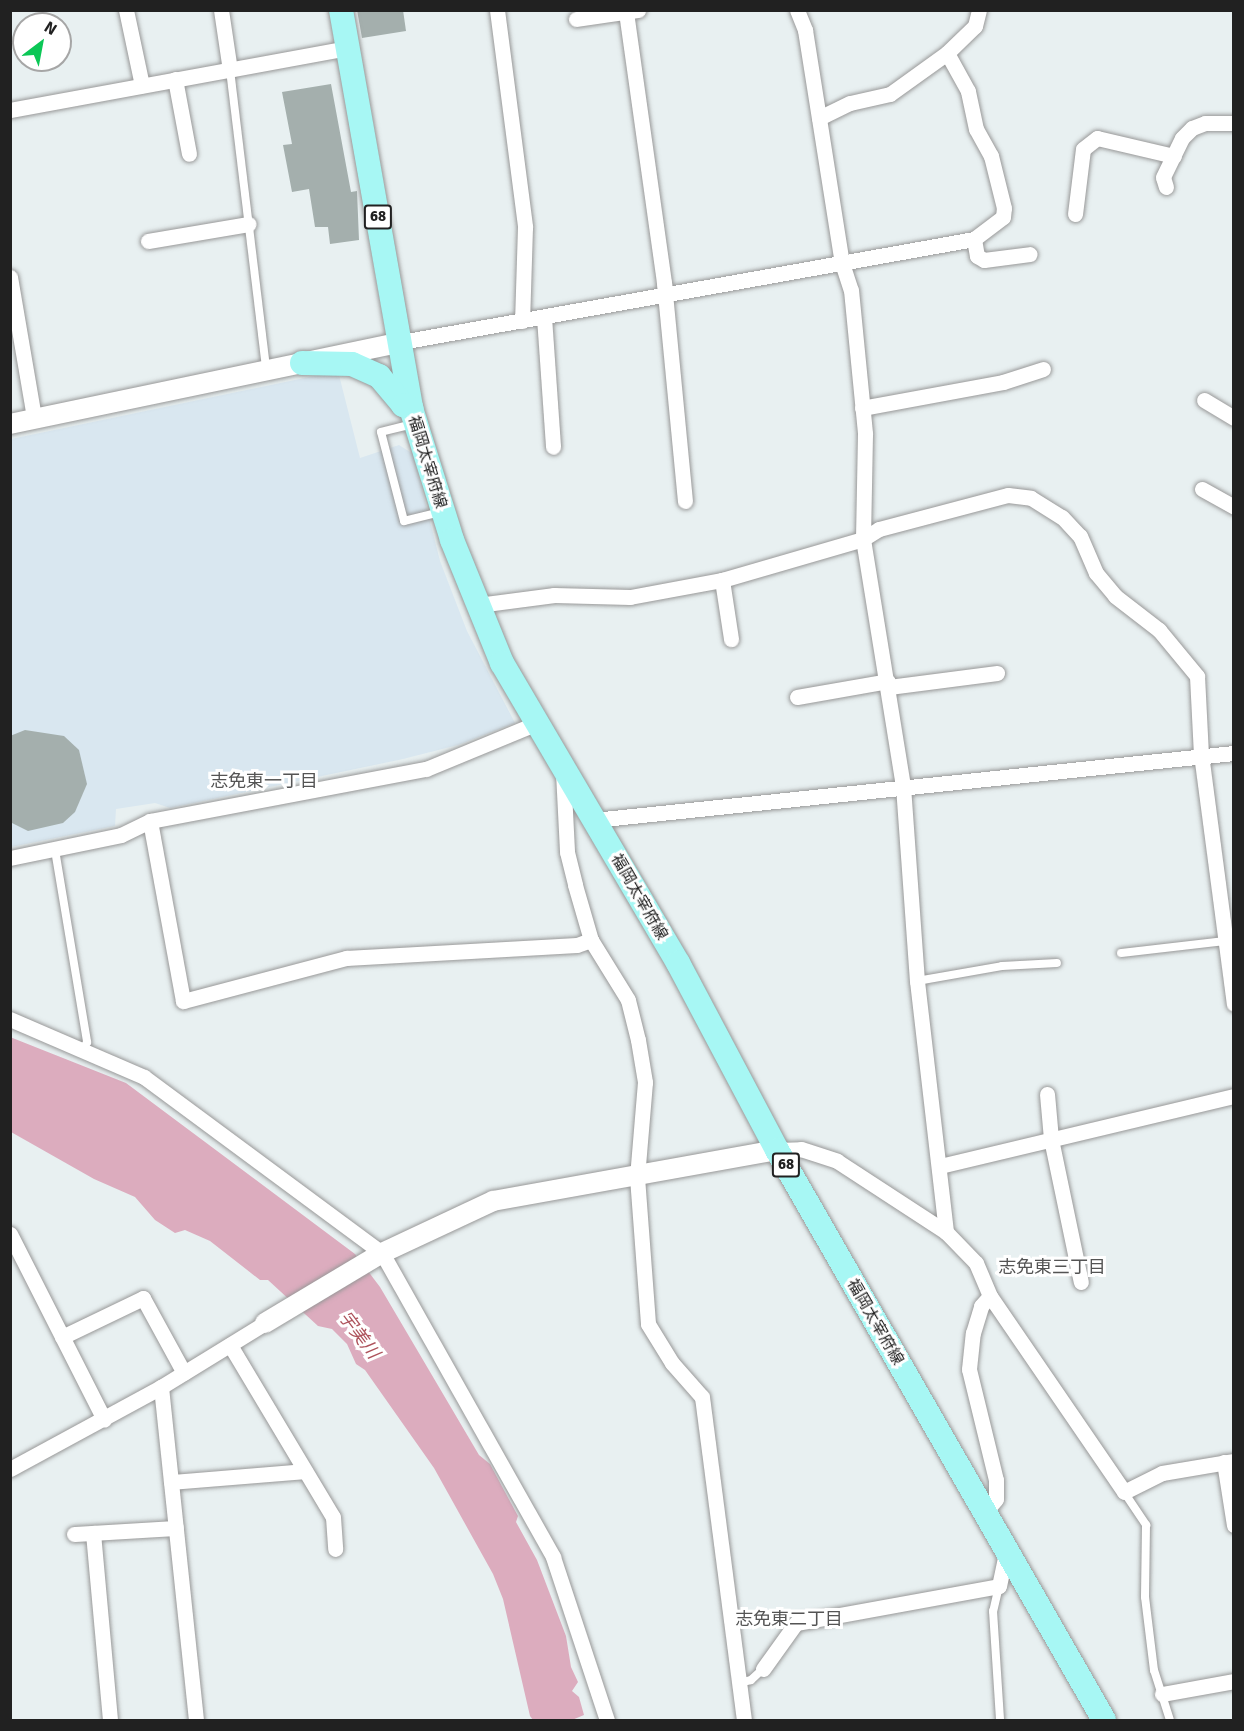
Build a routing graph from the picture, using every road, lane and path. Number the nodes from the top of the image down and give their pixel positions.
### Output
1 (126, 10) edge
2 (221, 10) edge
3 (341, 10) edge
4 (497, 10) edge
5 (797, 10) edge
6 (979, 10) edge
7 (632, 11) edge
8 (576, 19) dead end
9 (348, 48) junction
10 (947, 53) junction
11 (230, 70) junction
12 (175, 79) junction
13 (142, 85) junction
14 (10, 110) edge
15 (819, 118) junction
16 (1233, 123) edge
17 (189, 154) dead end
18 (1174, 156) junction
19 (1166, 187) dead end
20 (1075, 214) dead end
21 (249, 224) junction
22 (974, 239) junction
23 (148, 241) dead end
24 (1030, 254) dead end
25 (842, 263) junction
26 (10, 277) edge
27 (664, 295) junction
28 (544, 317) junction
29 (522, 321) junction
30 (400, 342) junction
31 (302, 363) junction
32 (1043, 369) dead end
33 (266, 370) junction
34 (1204, 400) dead end
35 (862, 408) junction
36 (413, 416) junction
37 (33, 418) junction
38 (1233, 418) edge
39 (10, 424) edge
40 (553, 447) dead end
41 (1202, 489) dead end
42 (685, 501) dead end
43 (1233, 507) edge
44 (442, 512) junction
45 (863, 539) junction
46 (722, 580) junction
47 (478, 605) junction
48 (731, 639) dead end
49 (996, 673) dead end
50 (888, 684) junction
51 (797, 698) dead end
52 (537, 723) junction
53 (1233, 753) edge
54 (1201, 754) junction
55 (563, 769) junction
56 (903, 786) junction
57 (594, 820) junction
58 (150, 821) junction
59 (55, 850) junction
60 (10, 858) edge
61 (591, 940) junction
62 (1225, 941) junction
63 (1121, 953) dead end
64 (1057, 963) dead end
65 (917, 981) junction
66 (1233, 1004) edge
67 (10, 1018) edge
68 (84, 1048) junction
69 (1047, 1094) dead end
70 (1233, 1096) edge
71 (1051, 1139) junction
72 (777, 1150) junction
73 (940, 1166) junction
74 (637, 1178) junction
75 (946, 1232) junction
76 (10, 1234) edge
77 (382, 1253) junction
78 (1081, 1282) dead end
79 (990, 1296) junction
80 (265, 1323) joint
81 (62, 1337) junction
82 (230, 1345) junction
83 (184, 1373) junction
84 (161, 1387) junction
85 (104, 1419) junction
86 (1229, 1462) edge
87 (10, 1469) edge
88 (305, 1471) junction
89 (171, 1482) junction
90 (1124, 1492) junction
91 (984, 1513) junction
92 (1233, 1525) edge
93 (176, 1528) junction
94 (74, 1533) dead end
95 (93, 1533) junction
96 (335, 1549) dead end
97 (1006, 1552) junction
98 (999, 1586) junction
99 (763, 1669) joint
100 (1233, 1681) edge
101 (739, 1683) junction
102 (1162, 1694) junction
103 (110, 1720) edge
104 (196, 1720) edge
105 (607, 1720) edge
106 (744, 1720) edge
107 (1000, 1720) edge
108 (1104, 1720) edge
109 (1170, 1720) edge

1 - 13 street
2 - 11 street
3 - 9 main road, 福岡太宰府線 / 68
4 - 29 street
5 - 15 street
6 - 10 street
7 - 8 street
7 - 27 street
9 - 11 street
9 - 30 main road, 福岡太宰府線 / 68
10 - 15 street
10 - 22 street
11 - 12 street
11 - 21 lane
12 - 13 street
12 - 17 street
13 - 14 street
15 - 25 street
16 - 18 street
18 - 19 street
18 - 20 street
21 - 23 street
21 - 33 lane
22 - 24 street
22 - 25 street
25 - 27 street
25 - 35 street
26 - 37 street
27 - 28 street
27 - 42 street
28 - 29 street
28 - 40 street
29 - 30 street
30 - 31 street
30 - 36 main road, 福岡太宰府線 / 68
31 - 33 street
31 - 36 main road
32 - 35 street
33 - 37 street
34 - 38 street
35 - 45 street
36 - 44 main road, 福岡太宰府線 / 68
36 - 44 lane
37 - 39 street
41 - 43 street
44 - 47 main road, 福岡太宰府線 / 68
45 - 46 street
45 - 50 street
45 - 54 street
46 - 47 street
46 - 48 street
47 - 52 main road, 福岡太宰府線 / 68
49 - 50 street
50 - 51 street
50 - 56 street
52 - 55 main road, 福岡太宰府線 / 68
52 - 58 street
53 - 54 street
54 - 56 street
54 - 62 street
55 - 57 main road, 福岡太宰府線 / 68
55 - 61 street
56 - 57 street
56 - 65 street
57 - 72 main road, 福岡太宰府線 / 68
58 - 59 street
58 - 61 street
59 - 60 street
59 - 68 lane
61 - 74 street
62 - 63 lane
62 - 66 street
64 - 65 lane
65 - 73 street
67 - 68 street
68 - 77 street
69 - 71 street
70 - 71 street
71 - 73 street
71 - 78 street
72 - 74 street
72 - 75 street
72 - 91 main road, 福岡太宰府線 / 68
73 - 75 street
74 - 77 street
74 - 101 street
75 - 79 street
76 - 81 street
77 - 80 street
77 - 105 street
79 - 90 street
79 - 91 street
80 - 82 street
81 - 83 street
81 - 85 street
82 - 83 street
82 - 88 street
83 - 84 street
84 - 85 street
84 - 89 street
85 - 87 street
86 - 90 street
86 - 92 street
88 - 89 street
88 - 96 street
89 - 93 street
90 - 102 lane
91 - 97 main road, 福岡太宰府線 / 68
93 - 95 street
93 - 104 street
94 - 95 street
95 - 103 street
97 - 98 street
97 - 108 main road, 福岡太宰府線 / 68
98 - 99 street
98 - 107 lane
99 - 101 lane
100 - 102 street
101 - 106 street
102 - 109 lane

